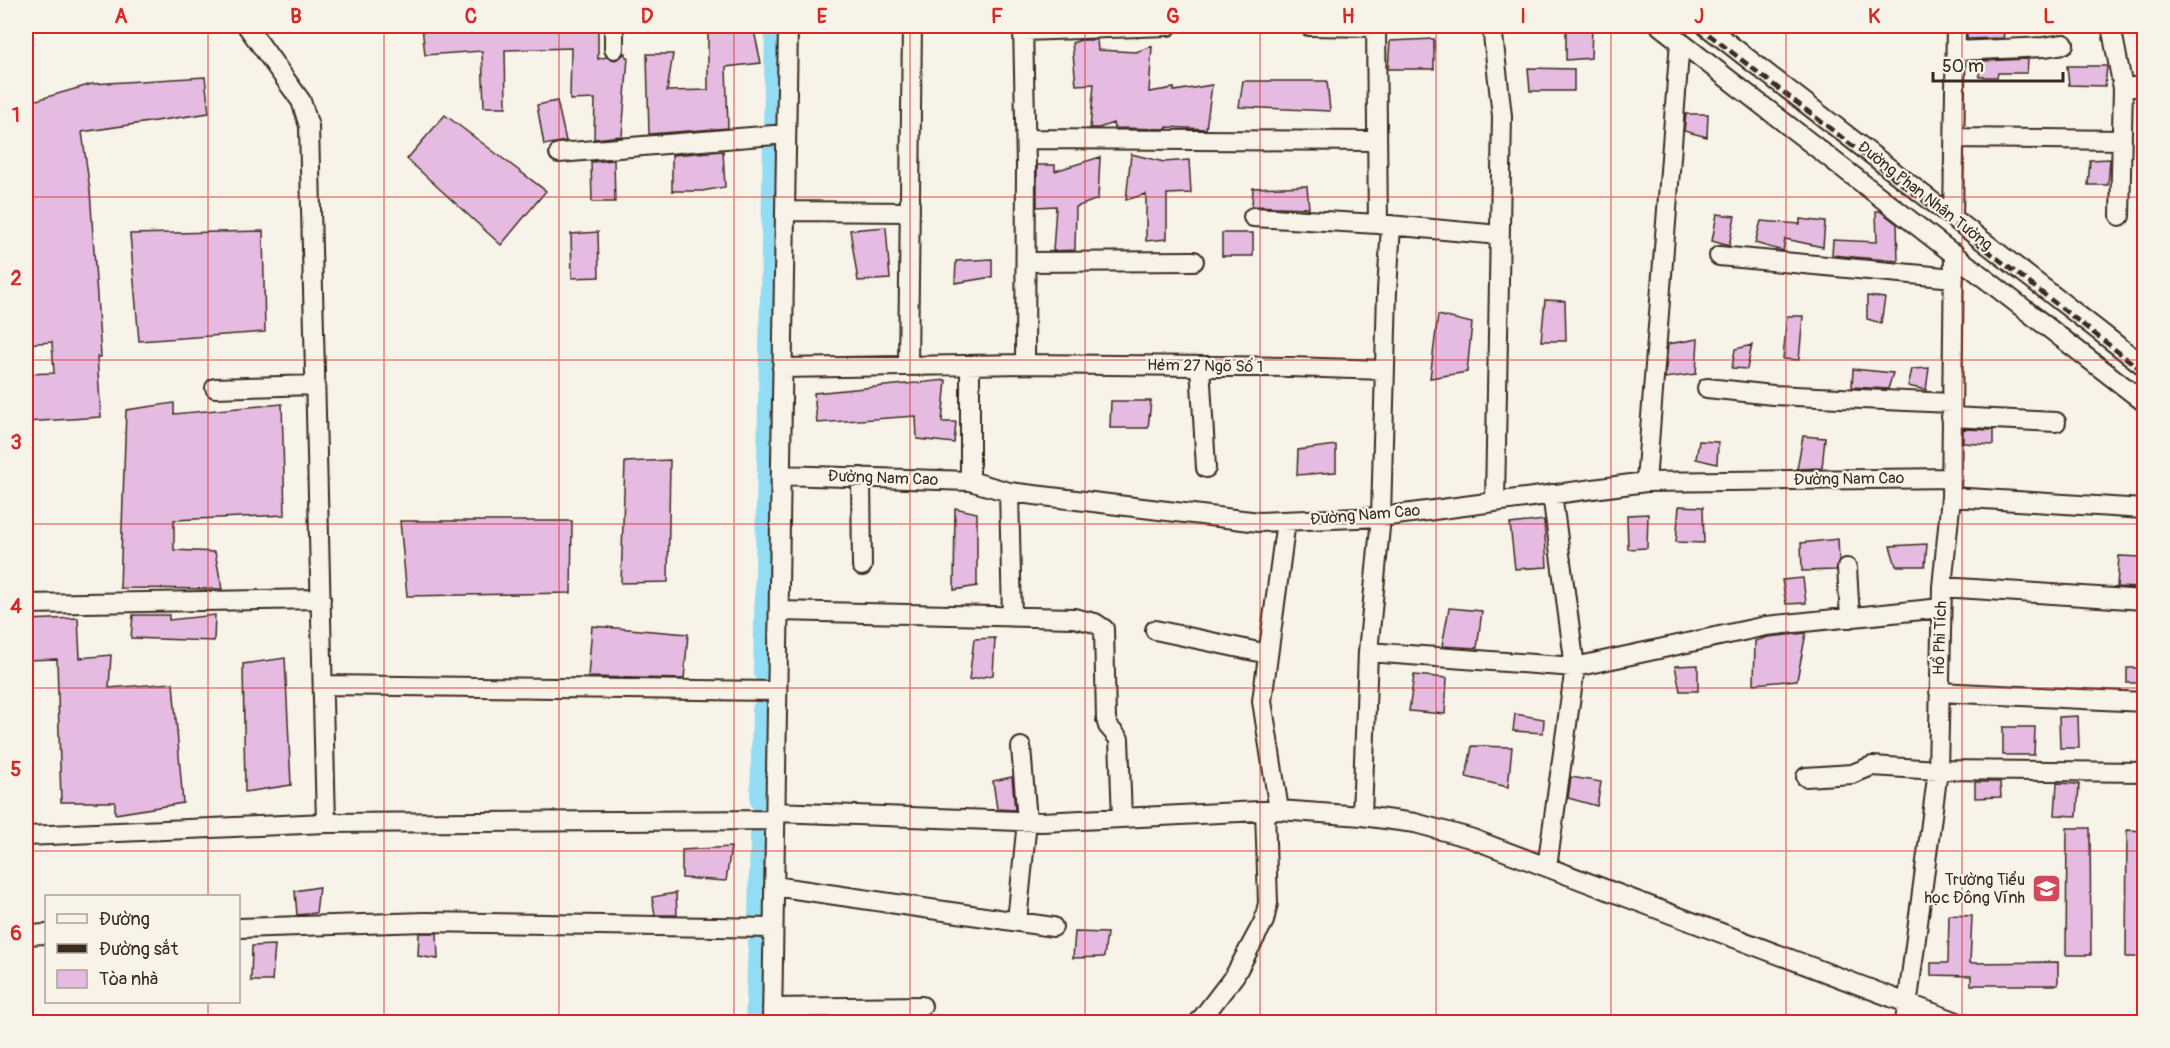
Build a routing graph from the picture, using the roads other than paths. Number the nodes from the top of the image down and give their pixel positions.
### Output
1 (247, 26) edge
2 (614, 26) edge
3 (788, 26) edge
4 (912, 26) edge
5 (1168, 26) edge
6 (1309, 26) edge
7 (1376, 26) edge
8 (1492, 26) edge
9 (1660, 26) edge
10 (1706, 26) edge
11 (1956, 26) edge
12 (2111, 26) edge
13 (1023, 28) edge
14 (1680, 41) junction
15 (2064, 44) dead end
16 (615, 49) dead end
17 (1956, 51) junction
18 (2145, 86) edge
19 (2123, 88) junction
20 (786, 134) junction
21 (1955, 138) junction
22 (1026, 139) junction
23 (2122, 140) junction
24 (1376, 141) junction
25 (559, 153) dead end
26 (785, 211) junction
27 (910, 212) junction
28 (2120, 216) dead end
29 (1253, 217) dead end
30 (1953, 218) junction
31 (1384, 224) junction
32 (1499, 235) junction
33 (1954, 253) junction
34 (1719, 256) dead end
35 (1194, 261) dead end
36 (1026, 262) junction
37 (1954, 278) junction
38 (1025, 364) junction
39 (970, 365) junction
40 (908, 366) junction
41 (1200, 366) junction
42 (2145, 366) edge
43 (782, 368) junction
44 (1386, 370) junction
45 (315, 385) junction
46 (215, 388) dead end
47 (1707, 388) dead end
48 (2145, 402) edge
49 (1951, 410) junction
50 (2056, 422) dead end
51 (1206, 468) dead end
52 (781, 475) junction
53 (861, 477) junction
54 (1952, 478) junction
55 (970, 481) junction
56 (1646, 482) junction
57 (1009, 492) junction
58 (1552, 494) junction
59 (1951, 497) junction
60 (1495, 501) junction
61 (2145, 509) edge
62 (1381, 516) junction
63 (1286, 521) junction
64 (862, 566) dead end
65 (1847, 568) dead end
66 (1942, 587) junction
67 (321, 599) junction
68 (2145, 600) edge
69 (26, 604) edge
70 (1941, 608) junction
71 (779, 612) junction
72 (1012, 617) junction
73 (1850, 618) junction
74 (1155, 630) dead end
75 (1368, 652) junction
76 (1268, 654) junction
77 (1575, 666) junction
78 (323, 685) junction
79 (777, 691) junction
80 (1939, 692) junction
81 (2145, 702) edge
82 (1021, 747) dead end
83 (1938, 770) junction
84 (2145, 772) edge
85 (1806, 777) dead end
86 (1272, 810) junction
87 (775, 816) junction
88 (1362, 816) junction
89 (1122, 818) junction
90 (1027, 821) junction
91 (326, 823) junction
92 (26, 836) edge
93 (1547, 867) junction
94 (774, 886) junction
95 (1017, 921) junction
96 (1053, 927) dead end
97 (240, 928) edge
98 (773, 928) junction
99 (45, 934) edge
100 (26, 935) edge
101 (1908, 1004) junction
102 (922, 1006) dead end
103 (772, 1015) edge
104 (1199, 1023) edge
105 (1905, 1023) edge
106 (1957, 1023) edge

1 - 45 street
2 - 16 street
3 - 20 street
4 - 27 street
5 - 13 street
6 - 7 street
7 - 24 street
8 - 32 street
9 - 14 street
10 - 30 street, Đường Phan Nhân Tường
11 - 17 street
12 - 19 street
13 - 22 street
14 - 33 street
14 - 56 street
15 - 17 street
17 - 21 street
18 - 19 street
19 - 23 street
20 - 25 street
20 - 26 street
21 - 23 street
21 - 30 street
22 - 24 street
22 - 36 street
23 - 28 street
24 - 31 street
26 - 27 street
26 - 43 street
27 - 40 street
29 - 31 street
30 - 42 street, Đường Phan Nhân Tường
31 - 32 street
31 - 44 street
32 - 60 street
33 - 37 street, Hồ Phi Tích
33 - 48 street
34 - 37 street
35 - 36 street
36 - 38 street
37 - 49 street, Hồ Phi Tích
38 - 39 street, Hẻm 27 Ngõ Số 1
38 - 41 street, Hẻm 27 Ngõ Số 1
39 - 40 street, Hẻm 27 Ngõ Số 1
39 - 55 street
40 - 43 street, Hẻm 27 Ngõ Số 1
41 - 44 street, Hẻm 27 Ngõ Số 1
41 - 51 street
43 - 52 street
44 - 62 street
45 - 46 street
45 - 67 street
47 - 49 street
49 - 50 street
49 - 54 street, Hồ Phi Tích
52 - 53 street, Đường Nam Cao
52 - 71 street
53 - 55 street, Đường Nam Cao
53 - 64 street
54 - 56 street, Đường Nam Cao
54 - 59 street, Hồ Phi Tích
55 - 57 street, Đường Nam Cao
56 - 58 street, Đường Nam Cao
57 - 63 street, Đường Nam Cao
57 - 72 street
58 - 60 street, Đường Nam Cao
58 - 77 street
59 - 61 street
59 - 66 street, Hồ Phi Tích
60 - 62 street, Đường Nam Cao
62 - 63 street, Đường Nam Cao
62 - 75 street
63 - 76 street
65 - 73 street
66 - 68 street
66 - 70 street, Hồ Phi Tích
67 - 69 street
67 - 78 street
70 - 73 street
70 - 80 street, Hồ Phi Tích
71 - 72 street
71 - 79 street
72 - 89 street
73 - 77 street
74 - 76 street
75 - 77 street
75 - 88 street
76 - 86 street
77 - 93 street
78 - 79 street
78 - 91 street
79 - 87 street
80 - 81 street
80 - 83 street, Hồ Phi Tích
82 - 90 street
83 - 84 street
83 - 85 street
83 - 101 street, Hồ Phi Tích
86 - 88 street
86 - 89 street
86 - 104 street
87 - 90 street
87 - 91 street
87 - 94 street
88 - 93 street
89 - 90 street
90 - 95 street
91 - 92 street
93 - 101 street
94 - 95 street
94 - 98 street
95 - 96 street
97 - 98 street
98 - 103 street
99 - 100 street
101 - 105 street, Hồ Phi Tích
101 - 106 street
102 - 103 street

